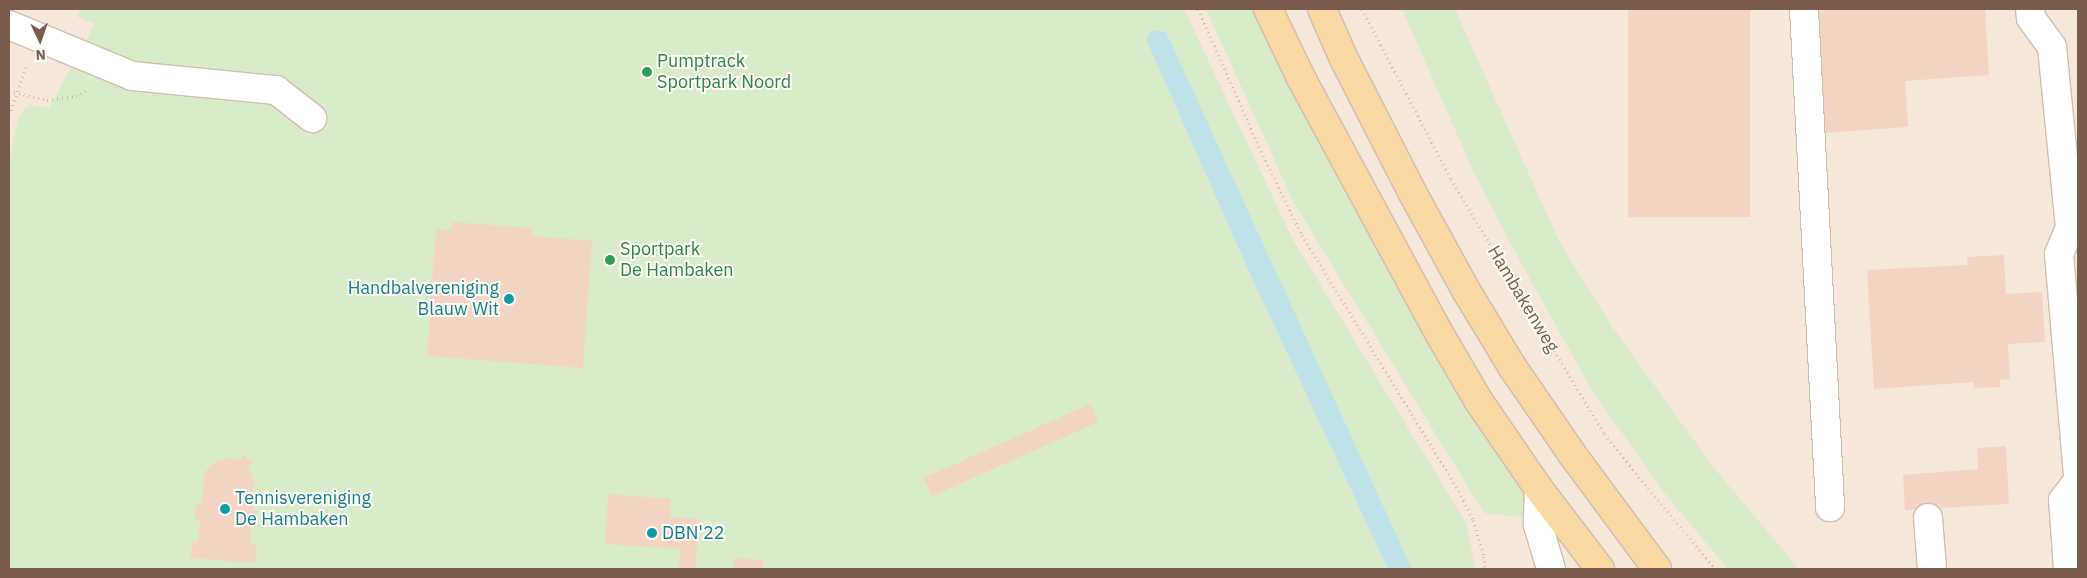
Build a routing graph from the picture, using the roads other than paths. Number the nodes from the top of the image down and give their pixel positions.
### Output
1 (1268, 9) edge
2 (1322, 9) edge
3 (1804, 9) edge
4 (2030, 9) edge
5 (9, 25) edge
6 (312, 118) dead end
7 (2071, 159) edge
8 (2078, 474) edge
9 (2078, 481) edge
10 (1539, 489) junction
11 (1830, 507) dead end
12 (1928, 518) dead end
13 (1551, 569) edge
14 (1600, 569) edge
15 (1658, 569) edge
16 (1932, 569) edge
17 (2068, 569) edge

1 - 10 main road
2 - 15 main road
3 - 11 street
4 - 7 street
5 - 6 street
7 - 8 street
9 - 17 street
10 - 13 street
10 - 14 main road
12 - 16 street

